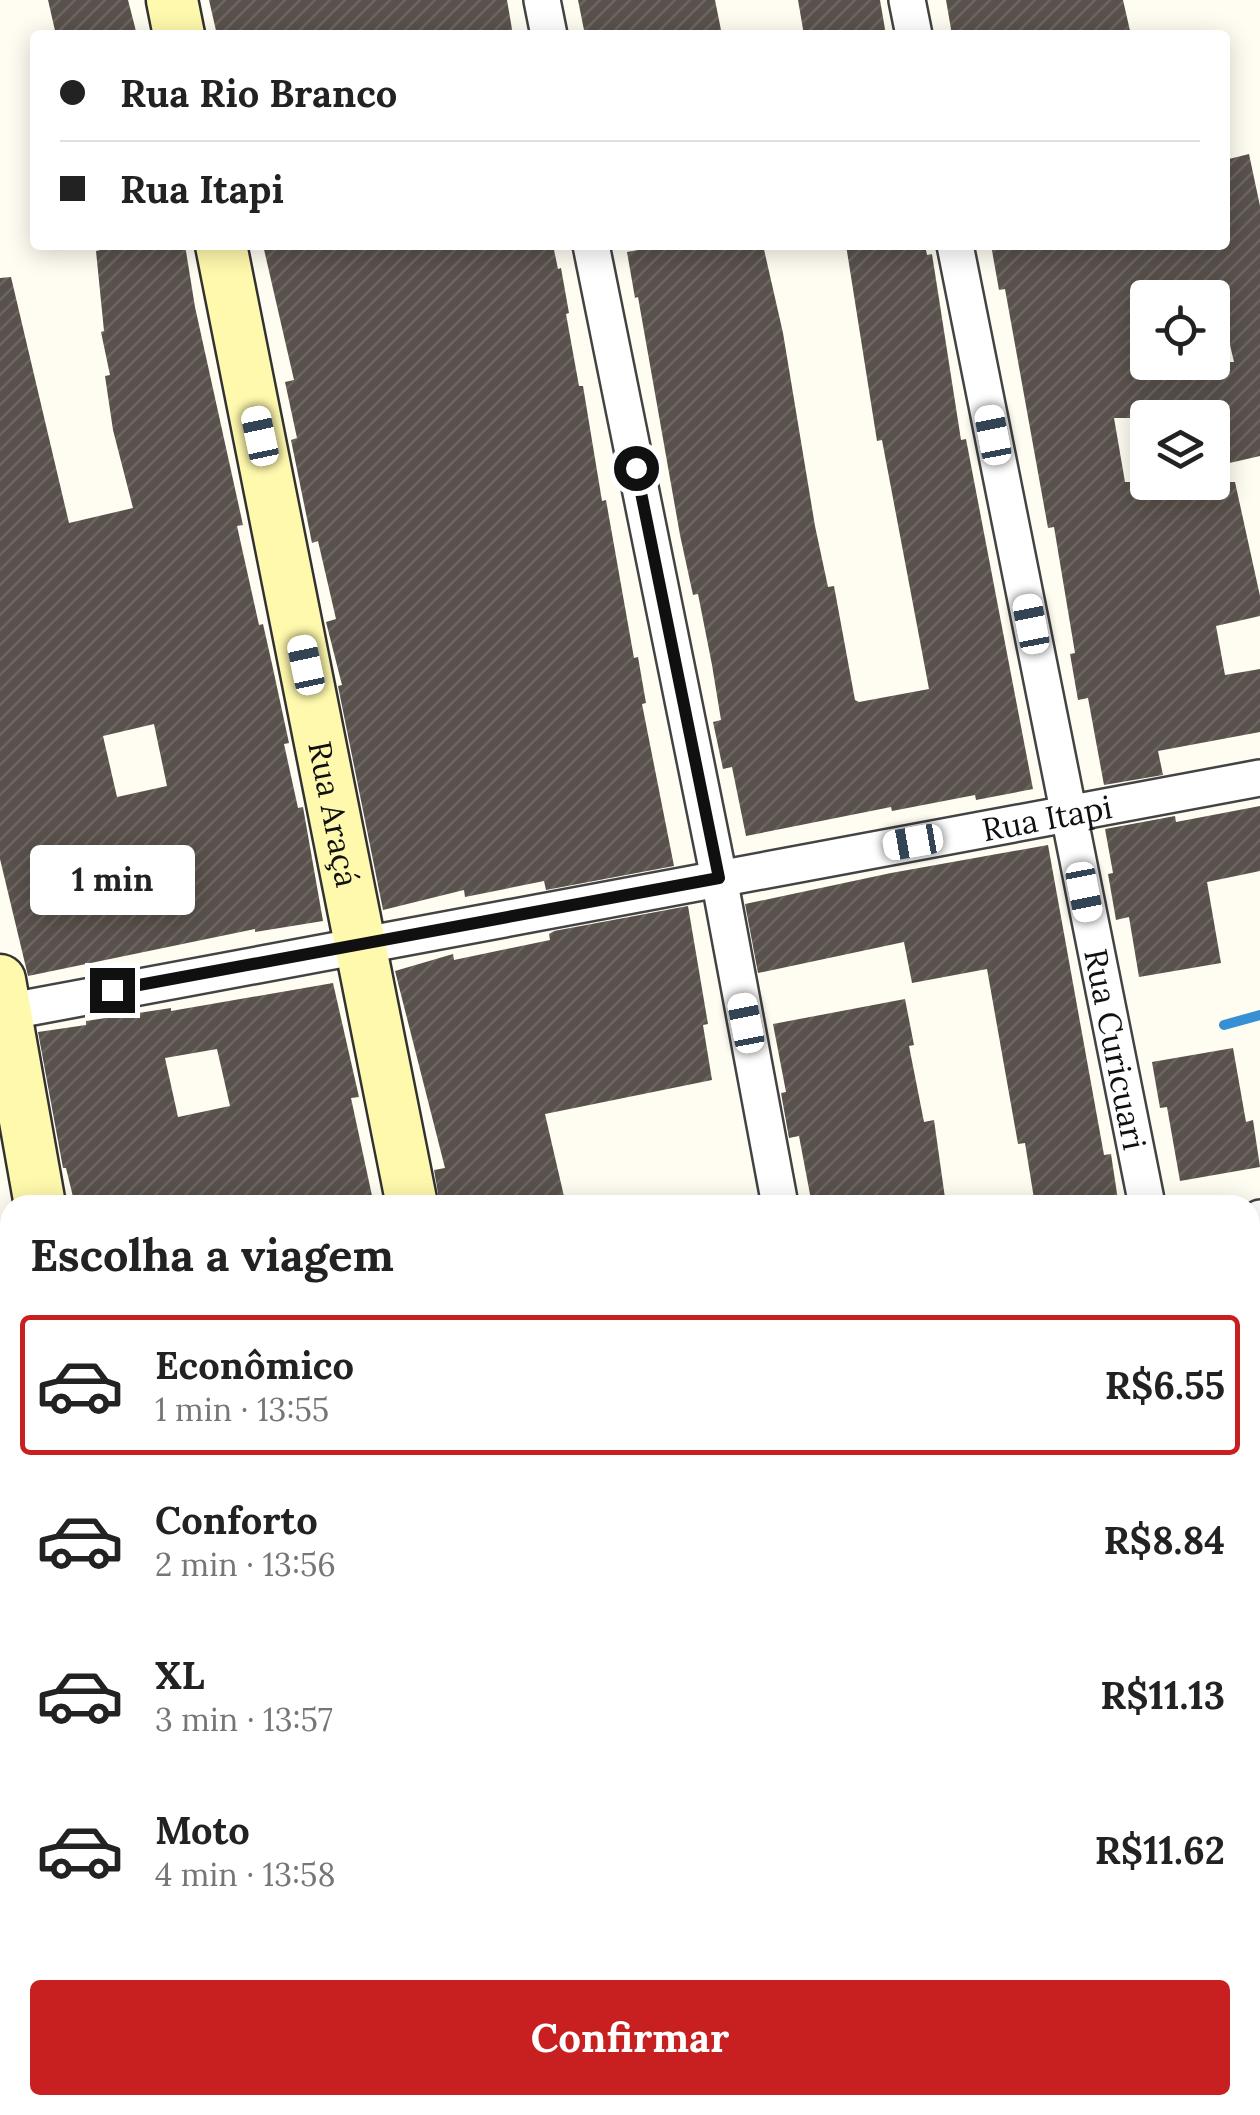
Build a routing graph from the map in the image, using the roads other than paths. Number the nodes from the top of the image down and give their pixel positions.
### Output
1 (172, 0) edge
2 (542, 0) edge
3 (906, 0) edge
4 (178, 30) edge
5 (548, 30) edge
6 (913, 30) edge
7 (222, 250) edge
8 (592, 250) edge
9 (957, 250) edge
10 (1260, 778) edge
11 (1069, 814) junction
12 (719, 878) junction
13 (361, 944) junction
14 (2, 1001) edge
15 (38, 1195) edge
16 (410, 1195) edge
17 (778, 1195) edge
18 (1145, 1195) edge

1 - 4 street
2 - 5 street
3 - 6 street
7 - 13 street, Rua Araçá
8 - 12 street
9 - 11 street, Rua Curicuari
10 - 11 street, Rua Itapi
11 - 12 street, Rua Itapi
11 - 18 street, Rua Curicuari
12 - 13 street, Rua Itapi
12 - 17 street
13 - 14 street, Rua Itapi
13 - 16 street, Rua Araçá
14 - 15 street

